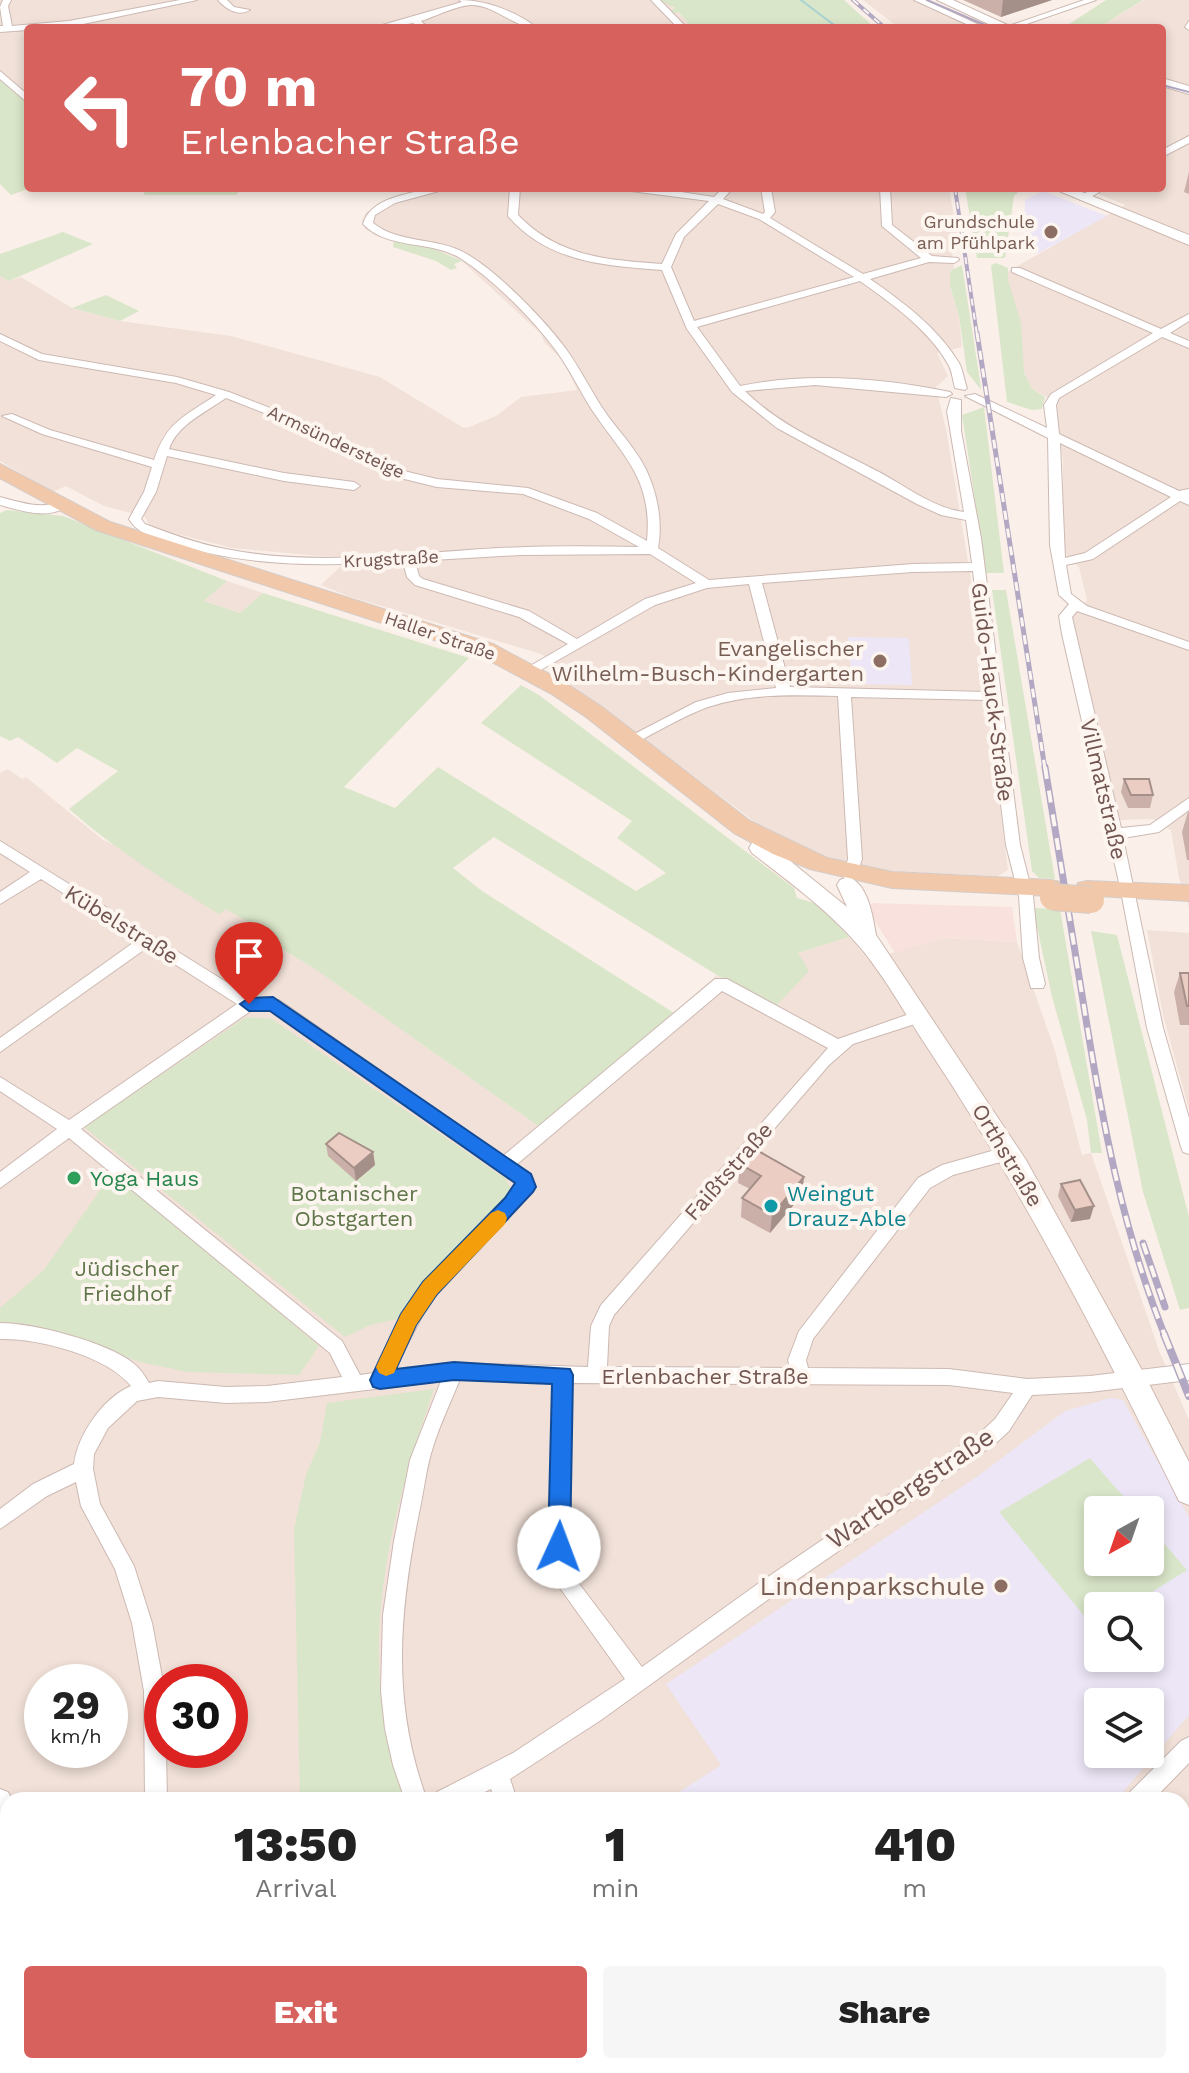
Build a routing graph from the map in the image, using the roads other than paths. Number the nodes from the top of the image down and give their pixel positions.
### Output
1 (7, 0) edge
2 (193, 0) edge
3 (222, 0) edge
4 (655, 0) edge
5 (918, 0) edge
6 (943, 0) edge
7 (1092, 0) edge
8 (468, 1) edge
9 (246, 10) dead end
10 (415, 20) junction
11 (69, 24) edge
12 (396, 24) edge
13 (420, 24) edge
14 (526, 24) edge
15 (679, 24) edge
16 (973, 24) edge
17 (998, 24) edge
18 (1019, 24) edge
19 (24, 27) edge
20 (4, 28) edge
21 (3, 78) edge
22 (24, 79) edge
23 (1166, 83) edge
24 (1189, 90) edge
25 (24, 96) edge
26 (1189, 139) edge
27 (1166, 152) edge
28 (429, 192) edge
29 (515, 192) edge
30 (661, 192) edge
31 (715, 192) edge
32 (723, 192) edge
33 (767, 192) edge
34 (885, 192) edge
35 (1069, 192) edge
36 (1094, 192) edge
37 (1083, 198) junction
38 (713, 199) junction
39 (765, 218) junction
40 (1189, 240) edge
41 (929, 259) junction
42 (954, 260) dead end
43 (666, 267) junction
44 (1016, 270) dead end
45 (864, 278) junction
46 (1189, 317) edge
47 (692, 325) junction
48 (1162, 333) junction
49 (0, 337) edge
50 (1189, 345) edge
51 (736, 390) junction
52 (225, 394) junction
53 (954, 394) junction
54 (8, 416) dead end
55 (1055, 435) junction
56 (161, 458) junction
57 (0, 470) edge
58 (354, 486) dead end
59 (1186, 496) edge
60 (0, 501) edge
61 (62, 506) junction
62 (971, 517) junction
63 (651, 551) junction
64 (408, 558) junction
65 (1060, 563) junction
66 (978, 567) junction
67 (754, 579) junction
68 (706, 584) junction
69 (1075, 605) junction
70 (577, 644) junction
71 (1189, 646) edge
72 (530, 672) junction
73 (784, 691) junction
74 (844, 692) junction
75 (993, 696) junction
76 (630, 740) junction
77 (694, 792) junction
78 (1189, 803) edge
79 (1114, 834) junction
80 (0, 846) edge
81 (760, 848) junction
82 (40, 873) junction
83 (849, 880) junction
84 (1024, 891) junction
85 (1189, 893) edge
86 (1129, 897) junction
87 (0, 899) edge
88 (1189, 904) edge
89 (840, 912) junction
90 (148, 940) junction
91 (867, 940) junction
92 (1037, 984) dead end
93 (249, 1004) junction
94 (918, 1017) junction
95 (0, 1046) edge
96 (838, 1046) junction
97 (0, 1083) edge
98 (69, 1129) junction
99 (1189, 1147) edge
100 (1009, 1153) junction
101 (504, 1165) junction
102 (0, 1181) edge
103 (0, 1331) edge
104 (454, 1371) junction
105 (1189, 1372) edge
106 (563, 1375) junction
107 (597, 1376) junction
108 (801, 1376) junction
109 (380, 1380) junction
110 (1133, 1380) junction
111 (355, 1384) junction
112 (1027, 1387) junction
113 (144, 1390) junction
114 (83, 1469) junction
115 (1189, 1492) edge
116 (0, 1520) edge
117 (639, 1680) junction
118 (1189, 1748) edge
119 (498, 1776) junction
120 (156, 1792) edge
121 (413, 1792) edge
122 (463, 1792) edge
123 (503, 1792) edge
124 (1146, 1792) edge

1 - 20 street
2 - 11 street
3 - 9 street
4 - 15 street
5 - 16 street
6 - 17 street
7 - 18 street
8 - 10 street
8 - 14 street
10 - 12 street
10 - 13 street
19 - 20 street
21 - 22 street
21 - 25 street
23 - 24 street
26 - 27 street
28 - 63 street
29 - 43 street
30 - 38 street
31 - 38 street
32 - 38 street
33 - 39 street
34 - 41 street
35 - 37 street
36 - 37 street
37 - 40 street
38 - 39 street
38 - 43 street
39 - 45 street
41 - 42 street
41 - 45 street
43 - 47 street
44 - 48 street
45 - 47 street
45 - 53 street
46 - 48 street
47 - 51 street
48 - 50 street
48 - 55 street, Villmatstraße
49 - 52 street, Armsündersteige
51 - 53 street
51 - 62 street
52 - 56 street
52 - 63 street, Armsündersteige
53 - 55 street
53 - 62 street, Guido-Hauck-Straße
54 - 56 street
55 - 59 street
55 - 65 street, Villmatstraße
56 - 58 street
56 - 64 street, Krugstraße
57 - 61 main road, Haller Straße
59 - 65 street
60 - 61 street
61 - 72 main road, Haller Straße
62 - 66 street, Guido-Hauck-Straße
63 - 64 street, Krugstraße
63 - 68 street, Armsündersteige
64 - 70 street
65 - 69 street, Villmatstraße
66 - 67 street
66 - 75 street, Guido-Hauck-Straße
67 - 68 street
67 - 73 street
68 - 70 street
69 - 71 street
69 - 79 street, Villmatstraße
70 - 72 street
72 - 76 main road, Haller Straße
73 - 74 street
73 - 76 street
74 - 75 street
74 - 83 street
75 - 84 street, Guido-Hauck-Straße
76 - 77 main road, Haller Straße
77 - 81 main road
77 - 83 main road
78 - 79 street
79 - 86 street, Villmatstraße
80 - 82 street, Kübelstraße
81 - 83 main road
81 - 89 street, Orthstraße
82 - 87 street
82 - 90 street, Kübelstraße
83 - 84 main road
83 - 89 street
83 - 91 street, Orthstraße
84 - 86 main road, bridge
84 - 92 street, Guido-Hauck-Straße
85 - 86 main road
86 - 88 main road
86 - 99 street, Villmatstraße
89 - 91 street, Orthstraße
90 - 93 street, Kübelstraße
90 - 95 street
91 - 94 street, Orthstraße
93 - 98 street
93 - 101 street, Kübelstraße
94 - 96 street, Faißtstraße
94 - 100 street, Orthstraße
96 - 101 street
96 - 107 street, Faißtstraße
97 - 98 street
98 - 102 street
98 - 111 street
100 - 108 street
100 - 110 street, Orthstraße
101 - 109 street, Kübelstraße
103 - 113 street
104 - 106 street, Erlenbacher Straße
104 - 109 street, Erlenbacher Straße
104 - 121 street
105 - 110 street
106 - 107 street, Erlenbacher Straße
106 - 117 street
107 - 108 street, Erlenbacher Straße
108 - 112 street, Erlenbacher Straße
109 - 111 street, Erlenbacher Straße
110 - 112 street
110 - 115 street, Orthstraße
111 - 113 street, Erlenbacher Straße
112 - 117 street, Wartbergstraße
113 - 114 street
114 - 116 street
114 - 120 street
117 - 119 street, Wartbergstraße
118 - 124 street
119 - 122 street, Wartbergstraße
119 - 123 street

